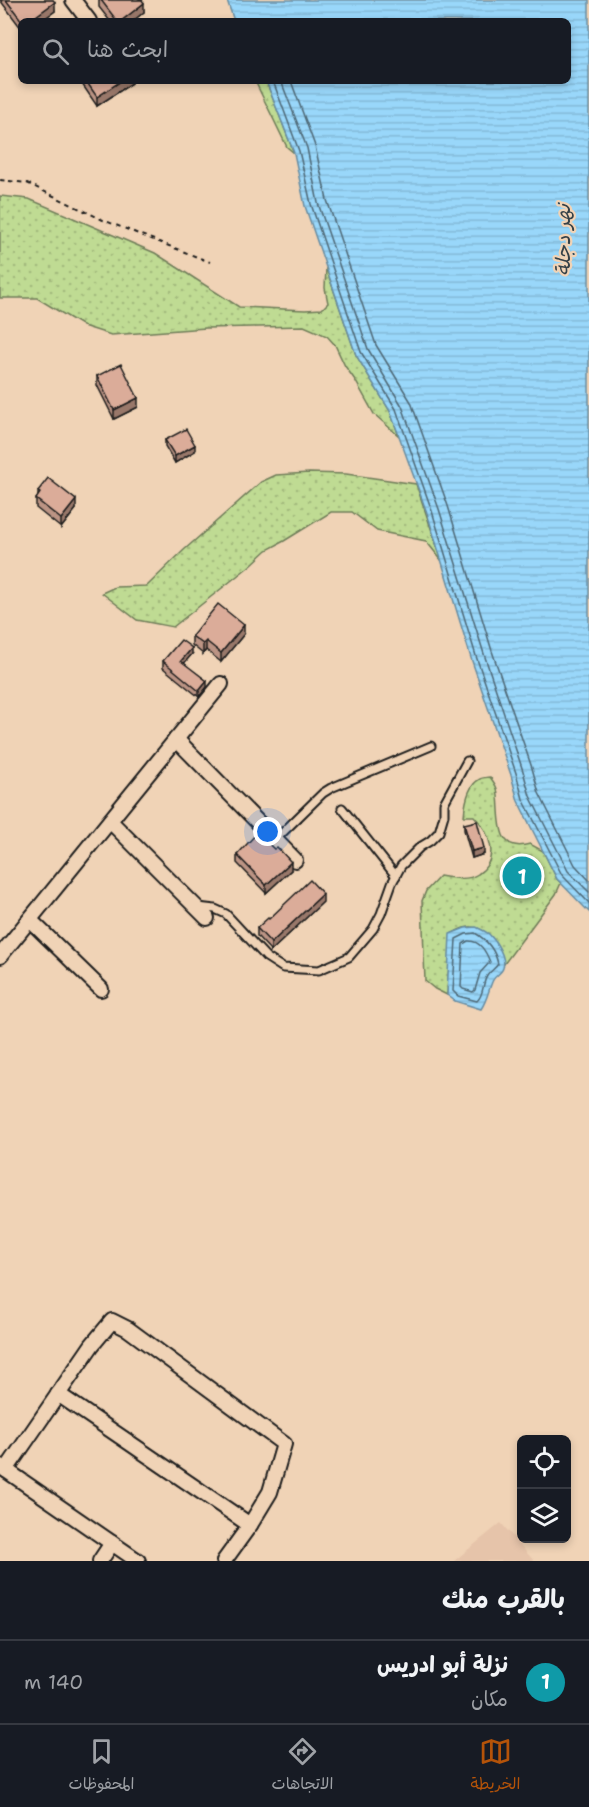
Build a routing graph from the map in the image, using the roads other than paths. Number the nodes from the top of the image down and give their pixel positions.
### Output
1 (73, 0) edge
2 (87, 18) edge
3 (221, 684) dead end
4 (176, 739) junction
5 (431, 746) dead end
6 (467, 761) dead end
7 (342, 808) dead end
8 (110, 820) junction
9 (275, 840) junction
10 (295, 860) dead end
11 (396, 876) junction
12 (195, 907) junction
13 (207, 918) dead end
14 (30, 920) junction
15 (0, 956) edge
16 (101, 989) dead end
17 (58, 1394) junction
18 (3, 1468) edge
19 (250, 1525) junction
20 (112, 1543) junction
21 (100, 1561) edge
22 (138, 1561) edge
23 (224, 1561) edge

1 - 2 street
3 - 4 street
4 - 8 street
4 - 9 street
5 - 9 lane
6 - 11 lane
7 - 11 lane
8 - 12 street
8 - 14 street
9 - 10 street
11 - 12 lane
12 - 13 street
14 - 15 street
14 - 16 street
17 - 18 street
17 - 19 street
17 - 19 street
18 - 20 street
19 - 23 street
20 - 21 street
20 - 22 street

